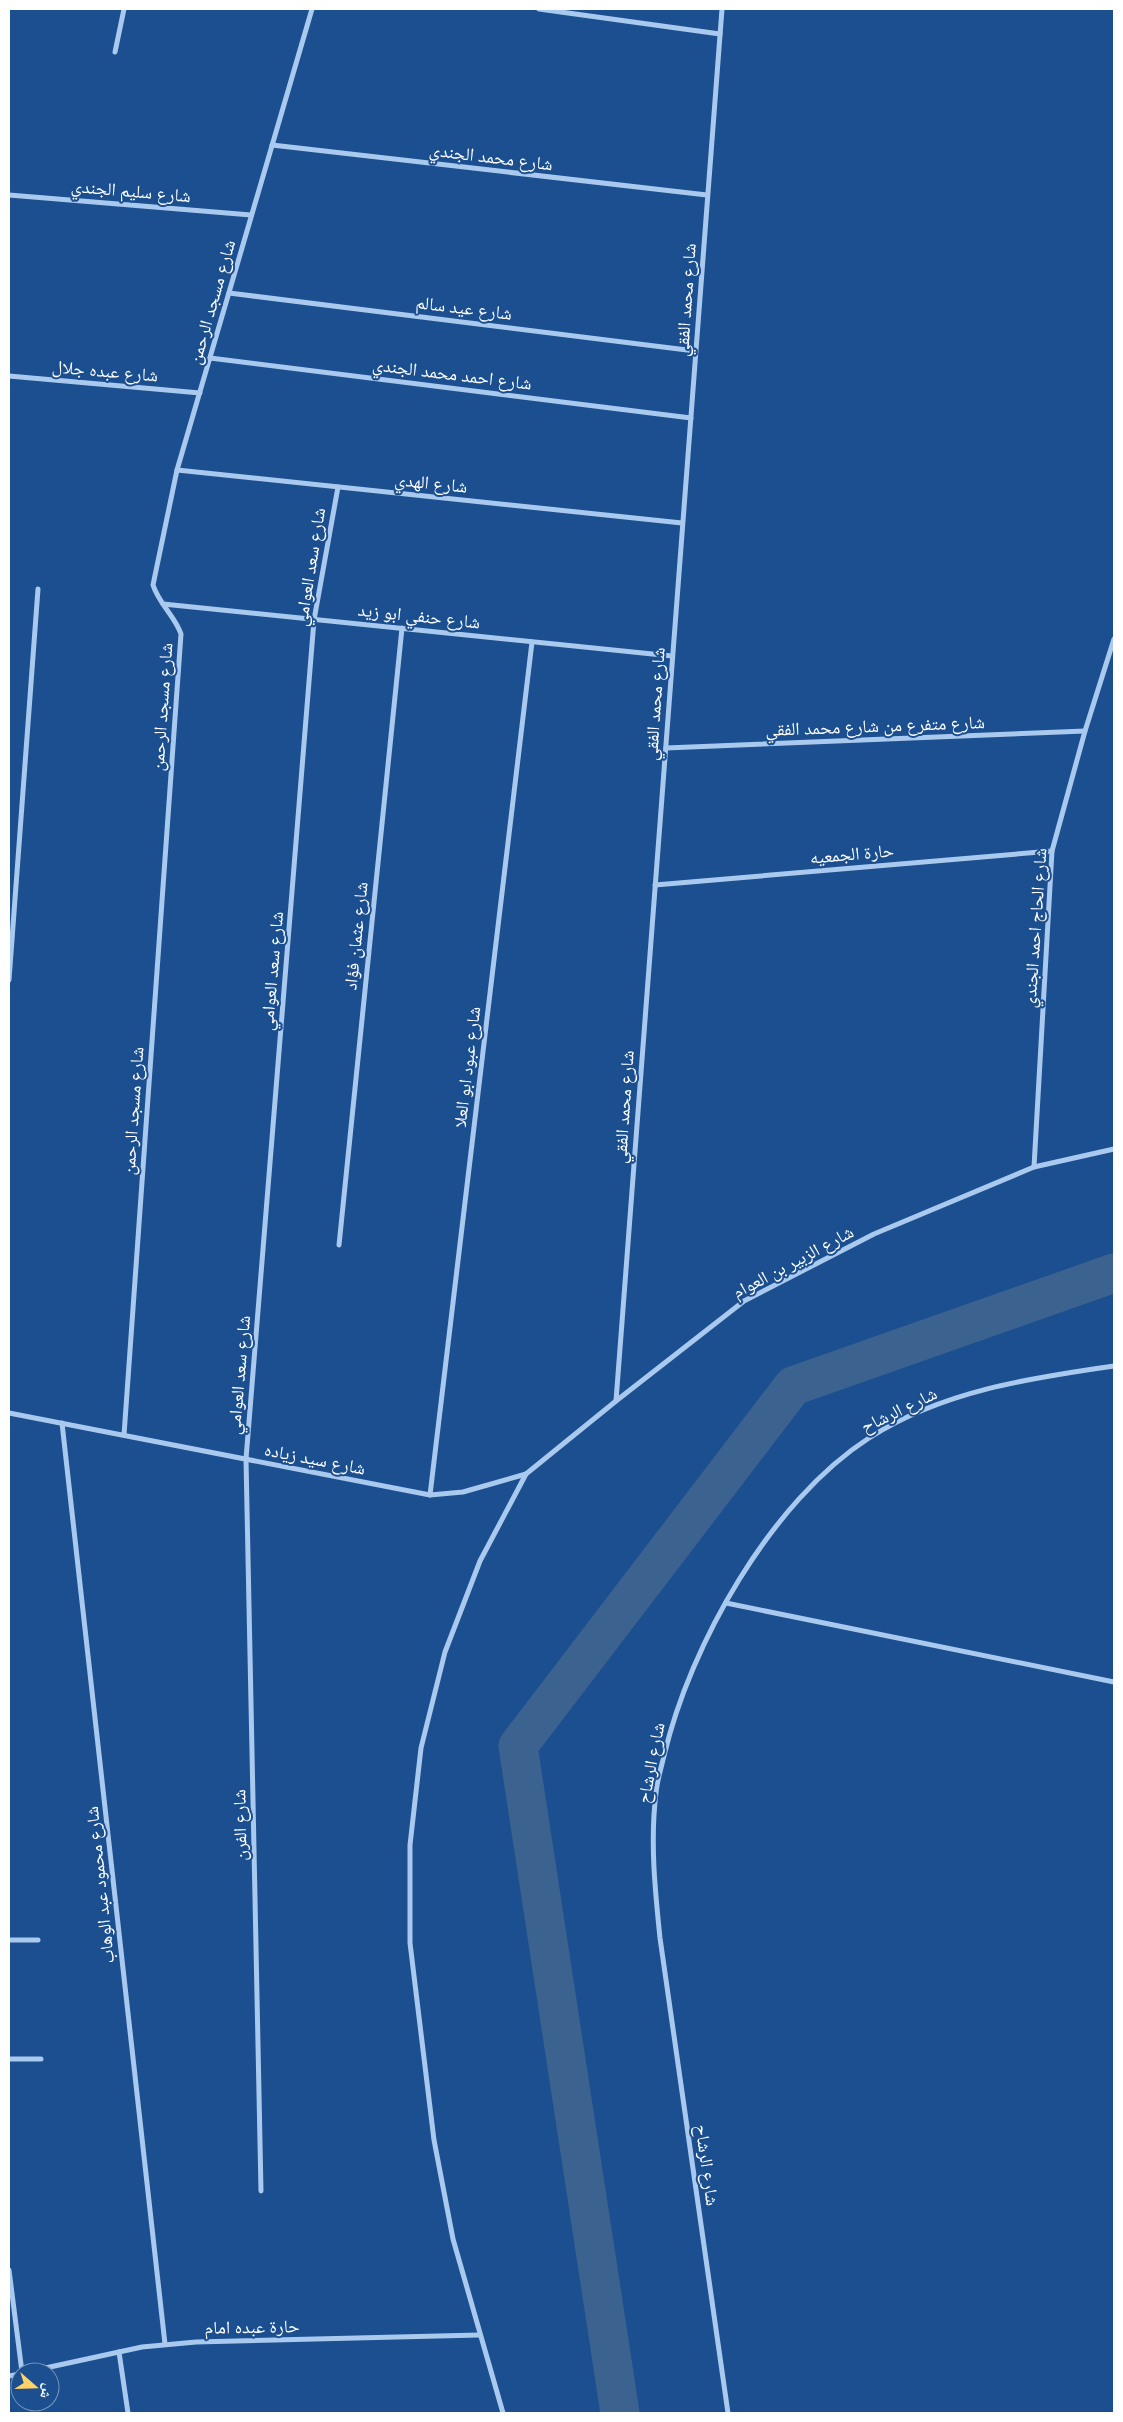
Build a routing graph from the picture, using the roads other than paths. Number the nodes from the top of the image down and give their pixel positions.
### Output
1 (124, 9) edge
2 (312, 9) edge
3 (539, 9) edge
4 (722, 9) edge
5 (720, 34) junction
6 (115, 52) dead end
7 (272, 146) junction
8 (9, 194) edge
9 (707, 195) junction
10 (251, 215) junction
11 (229, 293) junction
12 (695, 352) junction
13 (210, 358) junction
14 (9, 376) edge
15 (200, 393) junction
16 (690, 418) junction
17 (177, 470) junction
18 (338, 487) junction
19 (682, 523) junction
20 (38, 589) dead end
21 (162, 604) junction
22 (314, 620) junction
23 (402, 628) junction
24 (1114, 639) edge
25 (532, 642) junction
26 (1113, 653) edge
27 (672, 656) junction
28 (1085, 731) junction
29 (666, 748) junction
30 (1052, 851) junction
31 (655, 885) junction
32 (9, 980) edge
33 (1114, 1149) edge
34 (1034, 1167) junction
35 (338, 1246) dead end
36 (1114, 1366) edge
37 (616, 1400) junction
38 (9, 1413) edge
39 (62, 1424) junction
40 (124, 1435) junction
41 (246, 1459) junction
42 (526, 1474) junction
43 (430, 1495) junction
44 (726, 1603) junction
45 (1114, 1682) edge
46 (9, 1940) edge
47 (38, 1940) dead end
48 (9, 2059) edge
49 (41, 2060) dead end
50 (261, 2191) dead end
51 (9, 2270) edge
52 (479, 2335) junction
53 (166, 2344) junction
54 (119, 2352) junction
55 (20, 2362) edge
56 (60, 2365) edge
57 (128, 2413) edge
58 (503, 2413) edge
59 (728, 2413) edge

1 - 6 street
2 - 7 street, شارع مسجد الرحمن
3 - 5 street
4 - 5 street, شارع محمد الفقي
5 - 9 street, شارع محمد الفقي
7 - 9 street, شارع محمد الجندي
7 - 10 street, شارع مسجد الرحمن
8 - 10 street, شارع سليم الجندي
9 - 12 street, شارع محمد الفقي
10 - 11 street, شارع مسجد الرحمن
11 - 12 street, شارع عيد سالم
11 - 13 street, شارع مسجد الرحمن
12 - 16 street, شارع محمد الفقي
13 - 15 street, شارع مسجد الرحمن
13 - 16 street, شارع احمد محمد الجندي
14 - 15 street, شارع عبده جلال
15 - 17 street, شارع مسجد الرحمن
16 - 19 street, شارع محمد الفقي
17 - 18 street, شارع الهدي
17 - 21 street, شارع مسجد الرحمن
18 - 19 street, شارع الهدي
18 - 22 street, شارع سعد العوامي
19 - 27 street, شارع محمد الفقي
20 - 32 street
21 - 22 street, شارع حنفي ابو زيد
21 - 40 street, شارع مسجد الرحمن
22 - 23 street, شارع حنفي ابو زيد
22 - 41 street, شارع سعد العوامي
23 - 25 street, شارع حنفي ابو زيد
23 - 35 street, شارع عثمان فؤاد
24 - 26 street, شارع الحاج احمد الجندي
25 - 27 street, شارع حنفي ابو زيد
25 - 43 street, شارع عبود ابو العلا
26 - 28 street, شارع الحاج احمد الجندي
27 - 29 street, شارع محمد الفقي
28 - 29 street, شارع متفرع من شارع محمد الفقي
28 - 30 street, شارع الحاج احمد الجندي
29 - 31 street, شارع محمد الفقي
30 - 31 street, حارة الجمعيه
30 - 34 street, شارع الحاج احمد الجندي
31 - 37 street, شارع محمد الفقي
33 - 34 street, شارع الزبير بن العوام
34 - 37 street, شارع الزبير بن العوام
36 - 44 street, شارع الرشاح
37 - 42 street, شارع الزبير بن العوام
38 - 39 street, شارع سيد زياده
39 - 40 street, شارع سيد زياده
39 - 53 street, شارع محمود عبد الوهاب
40 - 41 street, شارع سيد زياده
41 - 43 street, شارع سيد زياده
41 - 50 street, شارع الفرن
42 - 43 street, شارع سيد زياده
42 - 52 street
44 - 45 street
44 - 59 street, شارع الرشاح
46 - 47 street
48 - 49 street
51 - 55 street
52 - 53 street, حارة عبده امام
52 - 58 street
53 - 54 street, حارة عبده امام
54 - 56 street, حارة عبده امام
54 - 57 street

